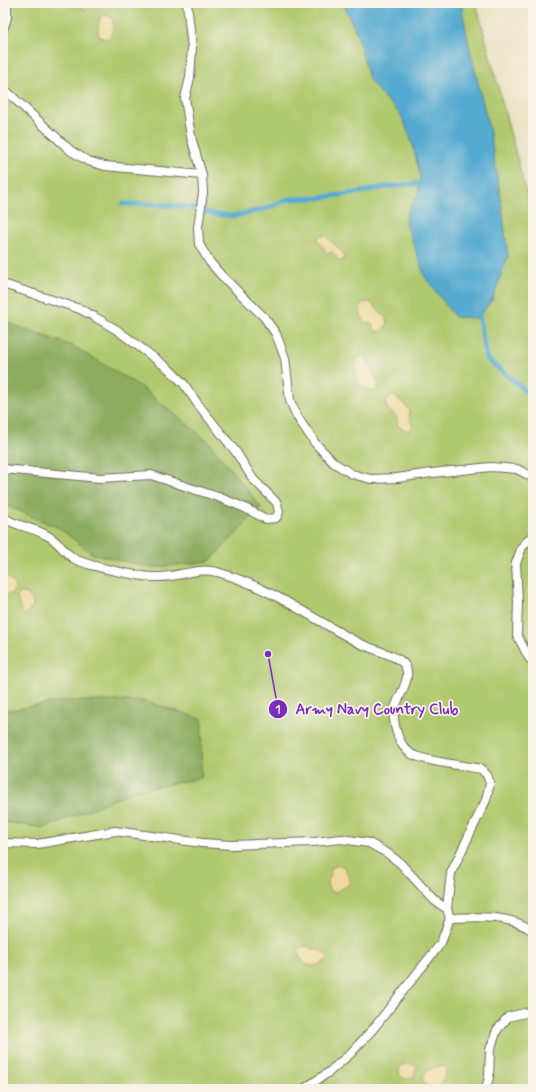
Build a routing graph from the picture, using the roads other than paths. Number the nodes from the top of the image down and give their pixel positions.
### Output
1 (7, 3) edge
2 (187, 3) edge
3 (3, 30) edge
4 (3, 88) edge
5 (202, 175) junction
6 (3, 284) edge
7 (3, 469) edge
8 (533, 480) edge
9 (3, 517) edge
10 (533, 535) edge
11 (533, 662) edge
12 (3, 843) edge
13 (447, 909) junction
14 (450, 918) junction
15 (533, 931) edge
16 (533, 1011) edge
17 (304, 1089) edge
18 (486, 1089) edge

1 - 3 lane
2 - 5 lane
4 - 5 lane
5 - 8 lane
6 - 7 lane
9 - 13 lane
10 - 11 lane
12 - 13 lane
13 - 14 lane
14 - 15 lane
14 - 17 lane
16 - 18 lane

